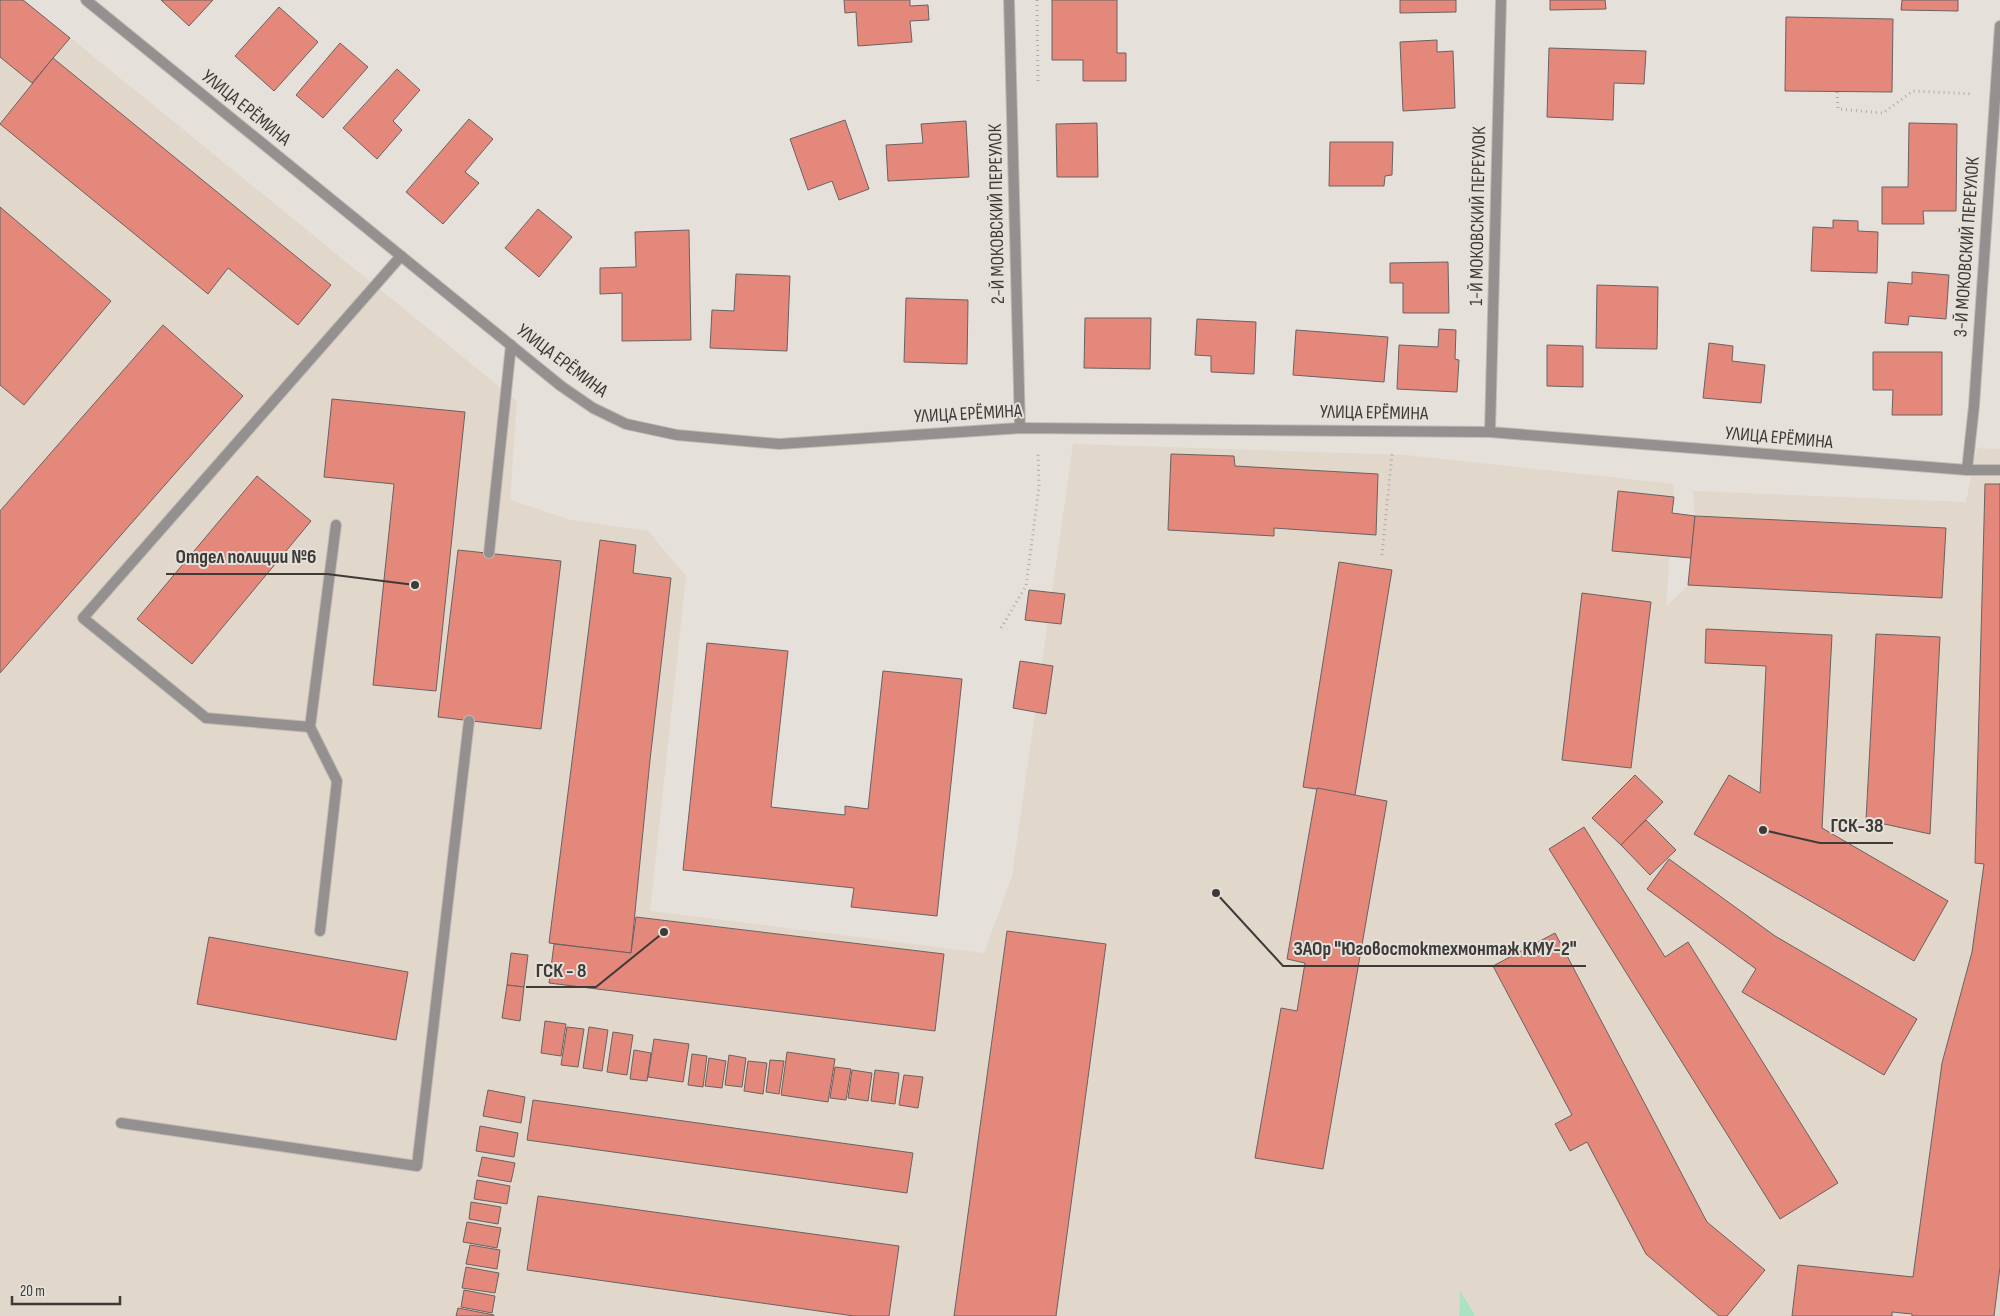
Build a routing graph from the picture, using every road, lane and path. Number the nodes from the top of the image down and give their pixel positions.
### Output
1 (86, 0) edge
2 (1009, 0) edge
3 (1501, 0) edge
4 (2000, 26) edge
5 (1836, 92) dead end
6 (1995, 95) junction
7 (401, 256) junction
8 (511, 345) junction
9 (1020, 428) junction
10 (1393, 431) junction
11 (1490, 432) junction
12 (1967, 470) junction
13 (2000, 470) edge
14 (336, 525) dead end
15 (488, 553) dead end
16 (1382, 555) dead end
17 (469, 720) dead end
18 (310, 726) junction
19 (320, 931) dead end
20 (122, 1123) dead end

1 - 7 street, УЛИЦА ЕРЁМИНА
2 - 9 street, 2-Й МОКОВСКИЙ ПЕРЕУЛОК
3 - 11 street, 1-Й МОКОВСКИЙ ПЕРЕУЛОК
4 - 6 street, 3-Й МОКОВСКИЙ ПЕРЕУЛОК
5 - 6 path
6 - 12 street, 3-Й МОКОВСКИЙ ПЕРЕУЛОК
7 - 8 street, УЛИЦА ЕРЁМИНА
7 - 18 street
8 - 9 street, УЛИЦА ЕРЁМИНА
8 - 15 street
9 - 10 street, УЛИЦА ЕРЁМИНА
10 - 11 street, УЛИЦА ЕРЁМИНА
10 - 16 path
11 - 12 street, УЛИЦА ЕРЁМИНА
12 - 13 street, УЛИЦА ЕРЁМИНА
14 - 18 street
17 - 20 street
18 - 19 street

